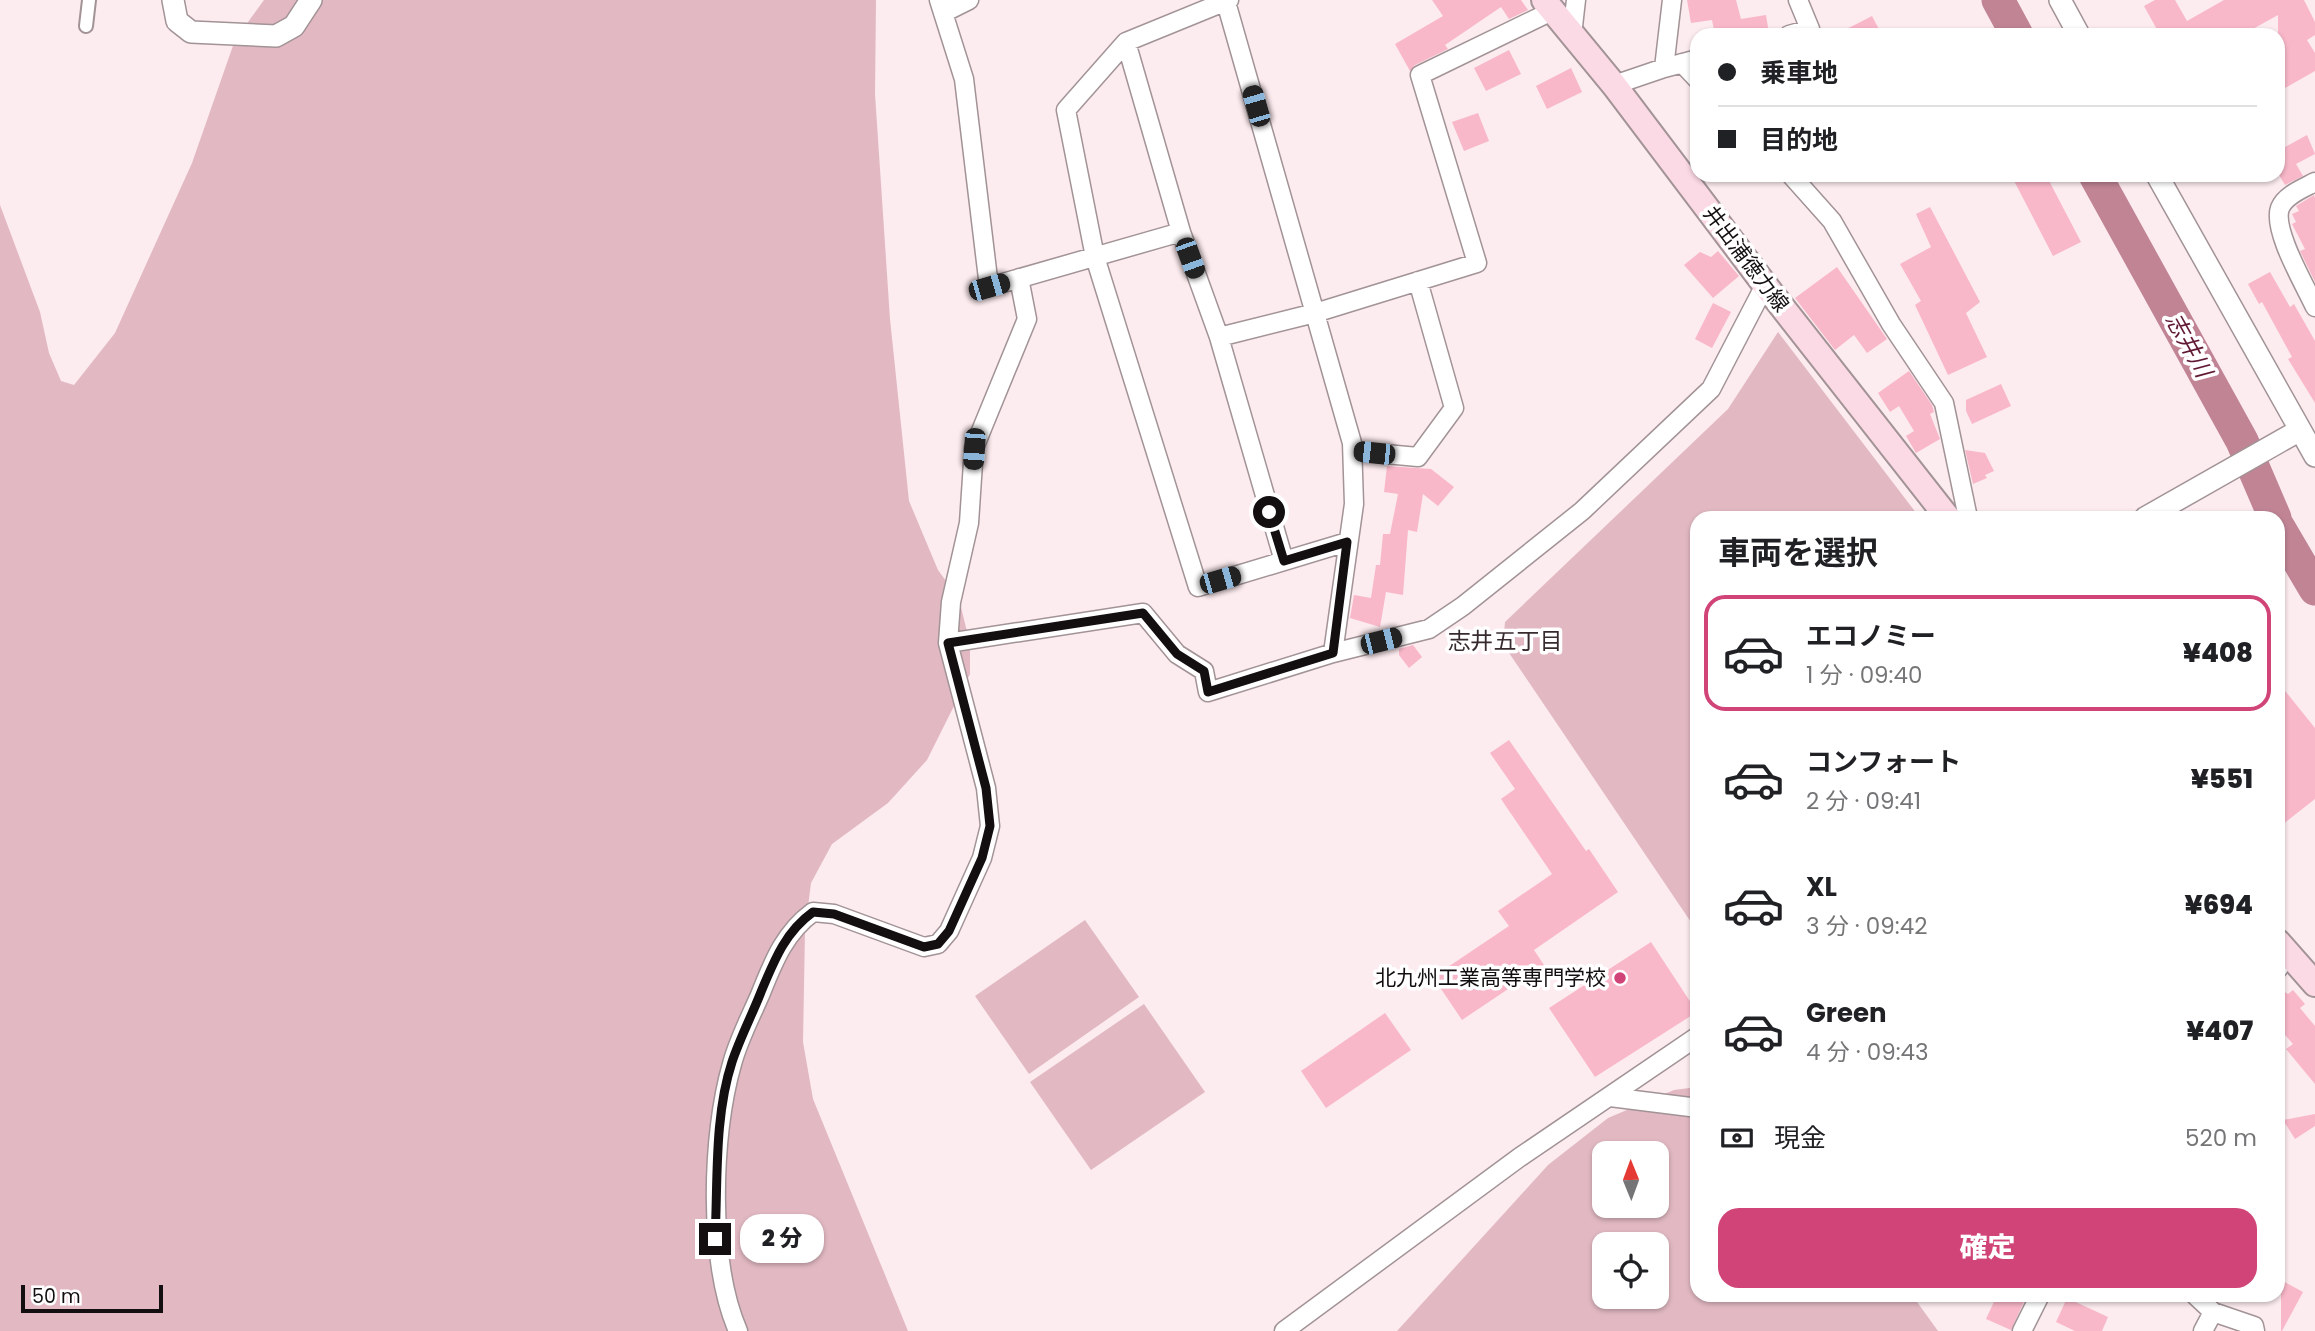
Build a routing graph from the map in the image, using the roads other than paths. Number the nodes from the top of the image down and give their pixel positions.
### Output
1 (89, 0) edge
2 (173, 0) edge
3 (311, 0) edge
4 (969, 0) edge
5 (1576, 0) edge
6 (1672, 0) edge
7 (1798, 0) edge
8 (2060, 0) edge
9 (1228, 1) edge
10 (941, 6) edge
11 (1548, 6) edge
12 (86, 26) dead end
13 (1810, 28) edge
14 (2075, 28) edge
15 (1572, 34) junction
16 (1126, 42) junction
17 (1681, 63) edge
18 (1614, 85) junction
19 (1797, 182) edge
20 (2161, 182) edge
21 (2315, 182) edge
22 (1181, 232) junction
23 (1095, 257) junction
24 (1019, 278) junction
25 (1418, 281) junction
26 (1765, 285) junction
27 (2315, 307) edge
28 (1315, 313) junction
29 (1219, 337) junction
30 (2300, 430) junction
31 (1353, 451) junction
32 (2315, 456) edge
33 (1943, 511) edge
34 (1967, 511) edge
35 (2157, 511) edge
36 (1347, 542) junction
37 (1284, 561) junction
38 (948, 643) junction
39 (1333, 653) junction
40 (2285, 957) edge
41 (2315, 984) edge
42 (1690, 1042) edge
43 (1610, 1097) junction
44 (1690, 1107) edge
45 (2036, 1302) edge
46 (2202, 1302) edge
47 (2213, 1312) junction
48 (737, 1331) edge
49 (1284, 1331) edge
50 (2022, 1331) edge
51 (2203, 1331) edge
52 (2255, 1331) edge

1 - 12 street
2 - 3 street
4 - 10 street
5 - 15 street
6 - 17 street
7 - 13 street
8 - 14 street
9 - 16 street
9 - 28 street
10 - 24 street
11 - 15 main road, 井出浦徳力線
11 - 25 street
15 - 18 main road, 井出浦徳力線
16 - 22 street
16 - 23 street
17 - 18 street
18 - 26 main road, 井出浦徳力線
19 - 34 street
20 - 30 street
21 - 27 street
22 - 23 street
22 - 29 street
23 - 24 street
23 - 37 street
24 - 38 street
25 - 28 street
25 - 31 street
26 - 33 main road, 井出浦徳力線
26 - 39 street
28 - 29 street
28 - 31 street
29 - 37 street
30 - 32 street
30 - 35 street
31 - 36 street
36 - 37 street
36 - 39 street
38 - 39 street
38 - 48 street
40 - 41 main road
42 - 43 street
43 - 44 street
43 - 49 street
45 - 50 street
46 - 47 street
47 - 51 street
47 - 52 street

